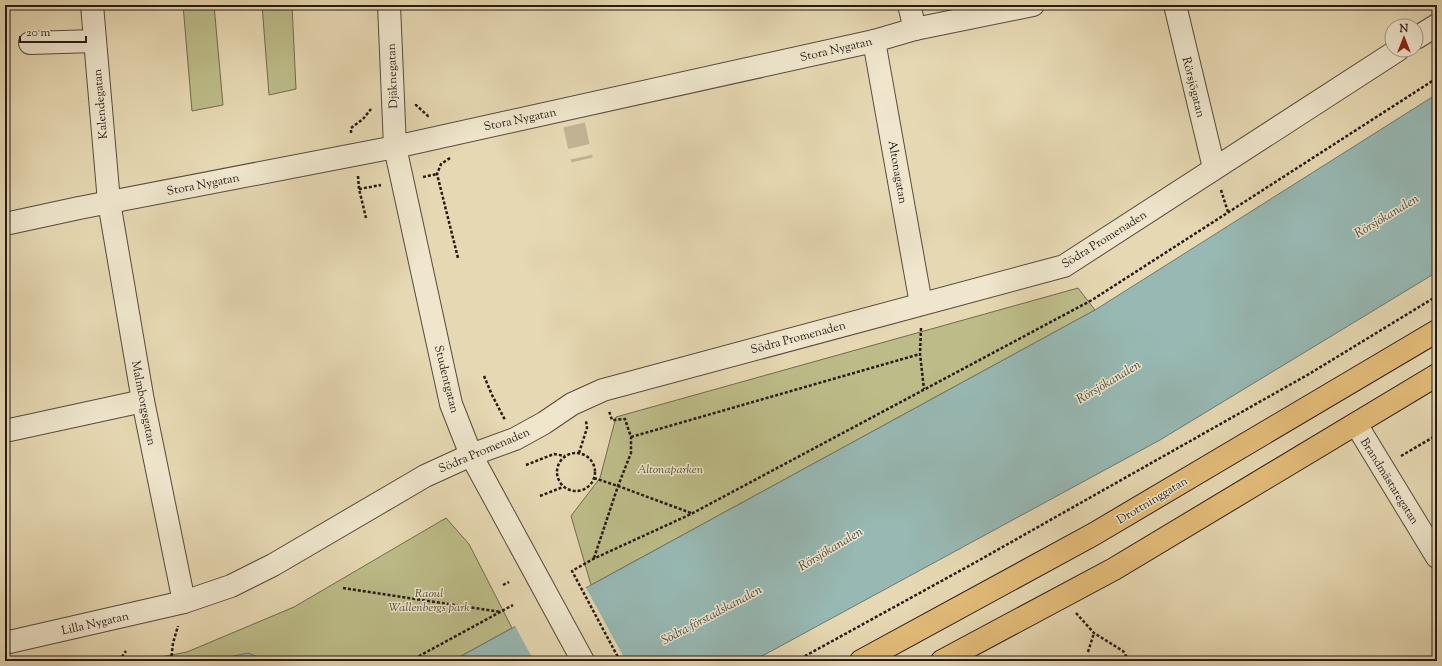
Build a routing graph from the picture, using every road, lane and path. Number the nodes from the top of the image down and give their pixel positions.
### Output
1 (92, 5) edge
2 (389, 5) edge
3 (909, 5) edge
4 (1033, 5) edge
5 (1175, 5) edge
6 (1437, 25) edge
7 (915, 29) junction
8 (1424, 33) edge
9 (95, 41) junction
10 (874, 41) junction
11 (30, 43) dead end
12 (1386, 58) edge
13 (1437, 78) edge
14 (375, 105) dead end
15 (395, 147) junction
16 (354, 155) junction
17 (1214, 168) junction
18 (109, 202) junction
19 (366, 218) dead end
20 (5, 224) edge
21 (1437, 296) edge
22 (921, 304) junction
23 (1437, 331) edge
24 (920, 354) junction
25 (1437, 375) edge
26 (484, 376) dead end
27 (924, 389) junction
28 (603, 390) junction
29 (581, 400) junction
30 (143, 401) junction
31 (1356, 424) junction
32 (5, 431) edge
33 (1437, 435) edge
34 (630, 437) junction
35 (516, 439) junction
36 (579, 453) junction
37 (471, 455) junction
38 (566, 456) junction
39 (526, 464) dead end
40 (1382, 467) junction
41 (594, 478) junction
42 (618, 486) junction
43 (563, 487) junction
44 (540, 496) dead end
45 (691, 514) junction
46 (1437, 557) edge
47 (594, 559) junction
48 (510, 582) dead end
49 (504, 585) dead end
50 (343, 588) dead end
51 (184, 602) junction
52 (513, 605) dead end
53 (1073, 607) dead end
54 (501, 612) junction
55 (1094, 633) junction
56 (5, 643) edge
57 (126, 651) dead end
58 (1088, 652) dead end
59 (119, 661) edge
60 (171, 661) edge
61 (410, 661) edge
62 (583, 661) edge
63 (620, 661) edge
64 (796, 661) edge
65 (861, 661) edge
66 (942, 661) edge
67 (1129, 661) edge

1 - 9 street, Kalendegatan
2 - 15 street, Djäknegatan
3 - 7 street
4 - 7 street, Stora Nygatan
5 - 17 street, Rörsjögatan
6 - 8 street
7 - 10 street, Stora Nygatan
9 - 11 street
9 - 18 street, Kalendegatan
10 - 15 street, Stora Nygatan
10 - 22 street, Altonagatan
12 - 17 street, Södra Promenaden
13 - 27 path
14 - 16 path
15 - 16 street, Stora Nygatan
15 - 37 street, Studentgatan
16 - 18 street, Stora Nygatan
16 - 19 path
17 - 22 street, Södra Promenaden
18 - 20 street, Stora Nygatan
18 - 30 street, Malmborgsgatan
21 - 64 path
22 - 24 path
22 - 28 street, Södra Promenaden
23 - 65 main road, Drottninggatan
24 - 27 path
24 - 34 path
25 - 31 main road
26 - 35 path
27 - 45 path
28 - 29 street, Södra Promenaden
28 - 34 path
29 - 35 street, Södra Promenaden
29 - 36 path
30 - 32 street
30 - 51 street, Malmborgsgatan
31 - 40 street, Brandmästaregatan
31 - 66 main road
33 - 40 path
34 - 42 path
35 - 37 street, Södra Promenaden
36 - 38 path
36 - 41 path
37 - 51 street, Södra Promenaden
37 - 62 street, Studentgatan
38 - 39 path
38 - 43 path
40 - 46 street, Brandmästaregatan
41 - 42 path
41 - 43 path
42 - 45 path
42 - 47 path
43 - 44 path
45 - 47 path
47 - 63 path
48 - 49 path
50 - 54 path
51 - 56 street, Lilla Nygatan
51 - 60 path
52 - 54 path
53 - 55 path
54 - 61 path
55 - 58 path
55 - 67 path
57 - 59 path

